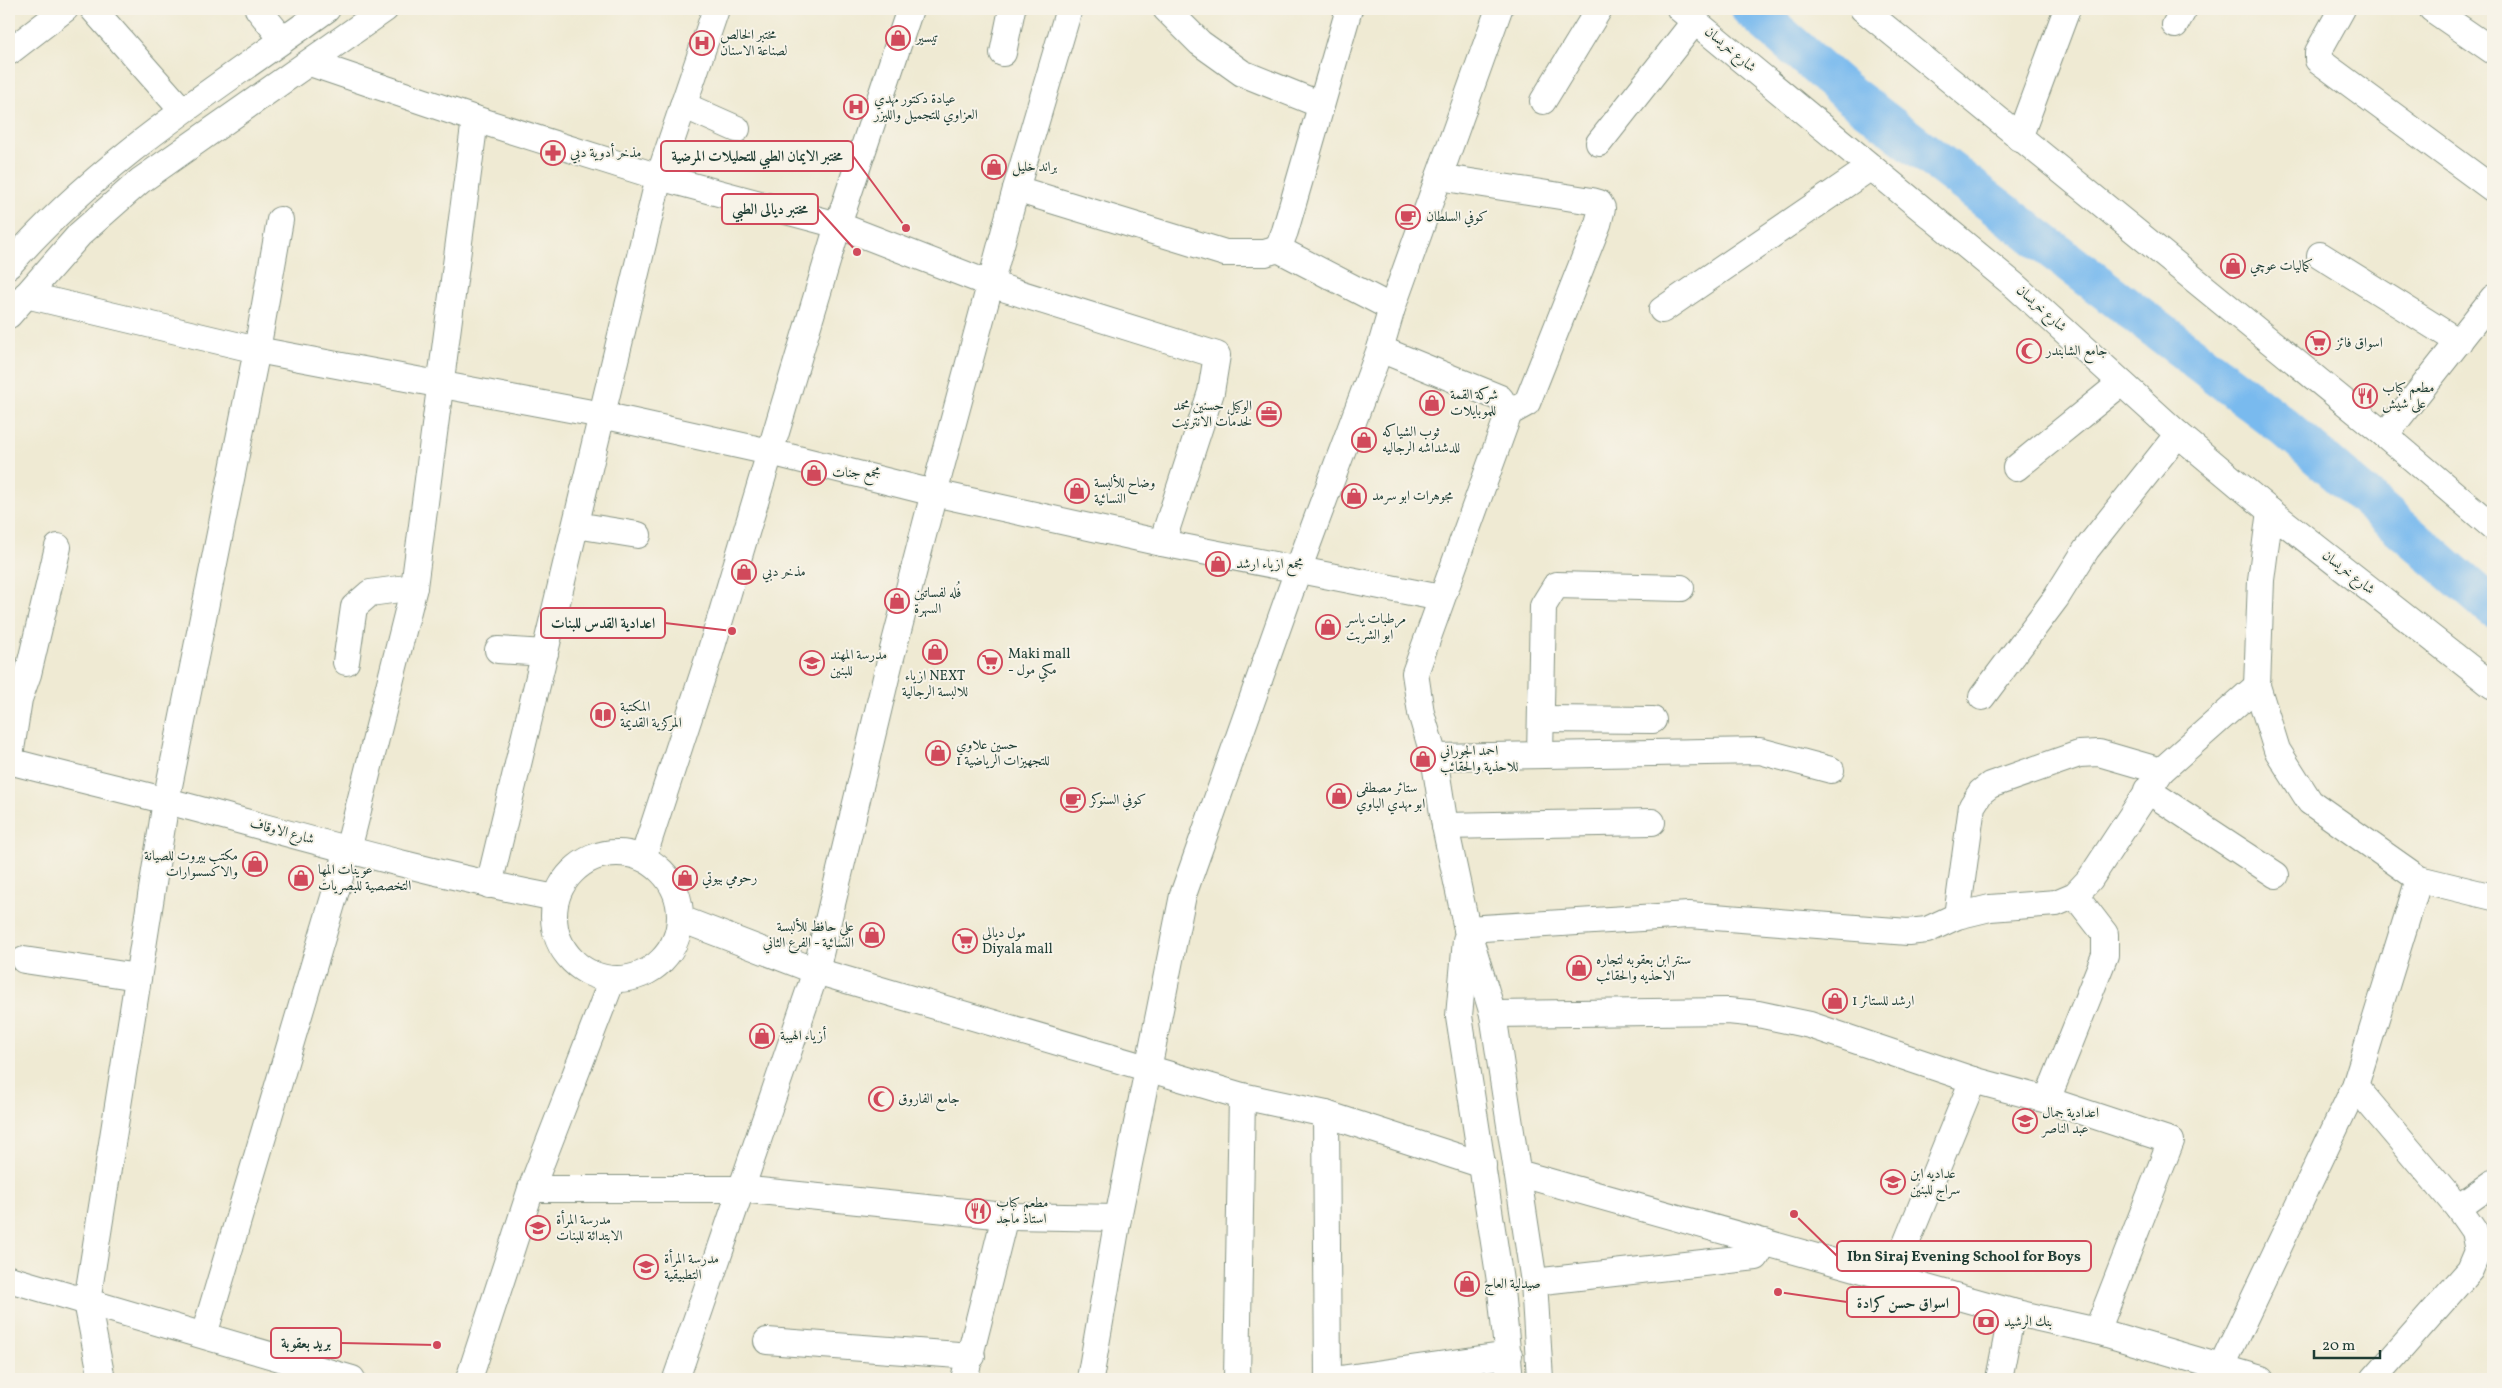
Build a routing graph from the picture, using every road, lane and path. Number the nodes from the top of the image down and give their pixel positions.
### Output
1 (65, 9) edge
2 (93, 9) edge
3 (258, 9) edge
4 (327, 9) edge
5 (385, 9) edge
6 (716, 9) edge
7 (910, 9) edge
8 (1012, 9) edge
9 (1069, 9) edge
10 (1166, 9) edge
11 (1349, 9) edge
12 (1499, 9) edge
13 (1599, 9) edge
14 (1863, 9) edge
15 (2067, 9) edge
16 (2342, 9) edge
17 (2432, 9) edge
18 (1688, 15) edge
19 (283, 40) junction
20 (2493, 51) edge
21 (9, 52) edge
22 (1003, 53) dead end
23 (310, 63) junction
24 (1543, 101) dead end
25 (684, 105) junction
26 (1321, 105) junction
27 (182, 110) junction
28 (475, 119) junction
29 (737, 129) dead end
30 (2019, 138) junction
31 (1599, 143) dead end
32 (1871, 167) junction
33 (659, 177) junction
34 (1439, 177) junction
35 (1016, 189) junction
36 (2493, 189) edge
37 (280, 220) dead end
38 (838, 225) junction
39 (1278, 249) junction
40 (2320, 255) dead end
41 (9, 265) edge
42 (990, 284) junction
43 (26, 295) junction
44 (2492, 303) edge
45 (1392, 308) junction
46 (1662, 310) dead end
47 (9, 315) edge
48 (2459, 342) junction
49 (1380, 349) junction
50 (257, 350) junction
51 (2121, 383) junction
52 (441, 386) junction
53 (1509, 413) junction
54 (602, 415) junction
55 (2178, 434) junction
56 (2385, 435) junction
57 (770, 452) junction
58 (2016, 468) dead end
59 (934, 493) junction
60 (2270, 511) junction
61 (576, 525) junction
62 (2493, 527) edge
63 (638, 535) dead end
64 (1162, 543) junction
65 (58, 547) dead end
66 (1298, 570) junction
67 (414, 587) junction
68 (1681, 588) dead end
69 (1442, 598) junction
70 (498, 650) dead end
71 (545, 653) junction
72 (346, 662) dead end
73 (2257, 686) junction
74 (2493, 686) edge
75 (1982, 697) dead end
76 (1541, 719) junction
77 (1653, 720) dead end
78 (1540, 755) junction
79 (1434, 757) junction
80 (9, 761) edge
81 (1830, 770) dead end
82 (2154, 780) junction
83 (166, 801) junction
84 (1652, 822) dead end
85 (1445, 826) junction
86 (348, 850) junction
87 (643, 858) junction
88 (2276, 875) dead end
89 (2419, 879) junction
90 (489, 885) junction
91 (2075, 895) junction
92 (2493, 897) edge
93 (556, 898) junction
94 (1957, 916) junction
95 (681, 919) junction
96 (1467, 929) junction
97 (24, 960) dead end
98 (816, 971) junction
99 (138, 977) junction
100 (612, 980) junction
101 (1493, 1014) junction
102 (1148, 1069) junction
103 (1973, 1080) junction
104 (2355, 1086) junction
105 (1242, 1096) junction
106 (2047, 1100) junction
107 (1326, 1114) junction
108 (1483, 1165) junction
109 (1518, 1173) junction
110 (2493, 1183) edge
111 (531, 1189) junction
112 (740, 1189) junction
113 (2458, 1208) junction
114 (1005, 1216) junction
115 (1118, 1218) junction
116 (1765, 1242) junction
117 (1892, 1278) junction
118 (9, 1279) edge
119 (1534, 1282) junction
120 (87, 1302) junction
121 (2012, 1312) junction
122 (2097, 1331) junction
123 (204, 1335) junction
124 (767, 1341) dead end
125 (1509, 1367) edge
126 (968, 1368) edge
127 (2221, 1368) junction
128 (340, 1377) edge
129 (102, 1379) edge
130 (469, 1379) edge
131 (676, 1379) edge
132 (1090, 1379) edge
133 (1238, 1379) edge
134 (1328, 1379) edge
135 (1340, 1379) edge
136 (1540, 1379) edge
137 (1999, 1379) edge
138 (2262, 1379) edge
139 (2374, 1379) edge

1 - 21 street
2 - 27 street
3 - 19 street
4 - 19 street
5 - 23 street
6 - 25 street
7 - 38 street
8 - 22 street
9 - 35 street
10 - 26 street
11 - 26 street
12 - 34 street
13 - 24 street
14 - 30 street
15 - 30 street
16 - 36 street
17 - 20 street
18 - 31 street
18 - 32 street, شارع خريسان
19 - 27 street
23 - 28 street
23 - 43 street
25 - 29 street
25 - 33 street
26 - 39 street
27 - 41 street
28 - 33 street
28 - 52 street
30 - 56 street
32 - 46 street
32 - 51 street, شارع خريسان
33 - 38 street
33 - 54 street
34 - 45 street
34 - 53 street
35 - 39 street
35 - 42 street
37 - 50 street
38 - 42 street
38 - 57 street
39 - 45 street
40 - 48 street
42 - 59 street
42 - 64 street
43 - 47 street
43 - 50 street
44 - 48 street
45 - 49 street
48 - 56 street
49 - 53 street
49 - 66 street
50 - 52 street
50 - 83 street
51 - 55 street, شارع خريسان
51 - 58 street
52 - 54 street
52 - 67 street
53 - 69 street
54 - 57 street
54 - 61 street
55 - 60 street, شارع خريسان
55 - 75 street
56 - 62 street
57 - 59 street
57 - 87 street
59 - 64 street
59 - 98 street
60 - 73 street
60 - 74 street, شارع خريسان
61 - 63 street
61 - 71 street
64 - 66 street
65 - 80 street
66 - 69 street
66 - 102 street
67 - 72 street
67 - 86 street
68 - 76 street
69 - 79 street
70 - 71 street
71 - 90 street
73 - 82 street
73 - 89 street
76 - 77 street
76 - 78 street
78 - 79 street
78 - 81 street
79 - 85 street
80 - 83 street, شارع الاوقاف
82 - 88 street
82 - 91 street
82 - 94 street
83 - 86 street, شارع الاوقاف
83 - 99 street
84 - 85 street
85 - 96 street
86 - 90 street, شارع الاوقاف
86 - 123 street
87 - 93 street
87 - 95 street
89 - 92 street
89 - 104 street
90 - 93 street, شارع الاوقاف
91 - 94 street
91 - 106 street
93 - 100 street
94 - 96 street
95 - 98 street
95 - 100 street
96 - 101 street
96 - 108 street
97 - 99 street
98 - 102 street
98 - 112 street
99 - 120 street
100 - 111 street
101 - 103 street
101 - 109 street
102 - 105 street
102 - 115 street
103 - 106 street
103 - 117 street
104 - 113 street
104 - 127 street
105 - 107 street
105 - 133 street
106 - 122 street
107 - 108 street
107 - 134 street
108 - 125 street
109 - 116 street
109 - 119 street
110 - 113 street
111 - 112 street
111 - 130 street
112 - 114 street
112 - 131 street
113 - 139 street
114 - 115 street
114 - 126 street
115 - 132 street
116 - 117 street
116 - 119 street
117 - 121 street
118 - 120 street
119 - 136 street
120 - 123 street
120 - 129 street
121 - 122 street
121 - 137 street
122 - 127 street
123 - 128 street
124 - 126 street
125 - 135 street
127 - 138 street

